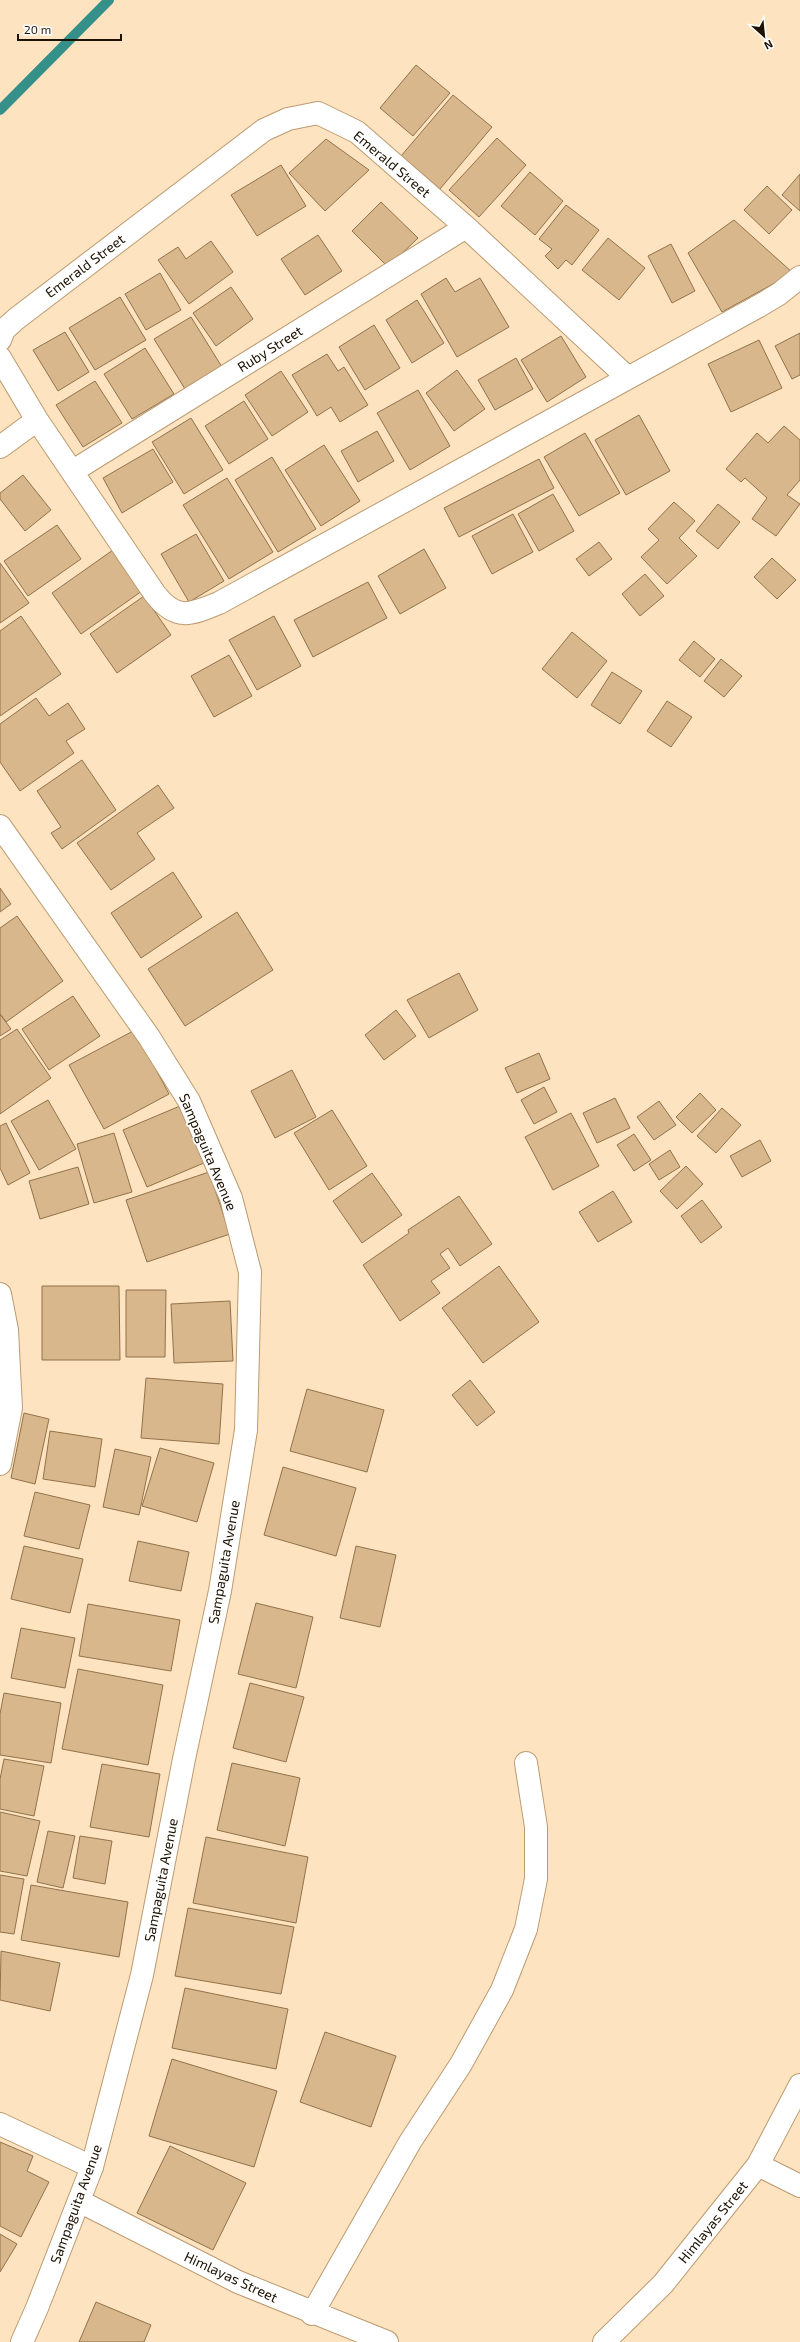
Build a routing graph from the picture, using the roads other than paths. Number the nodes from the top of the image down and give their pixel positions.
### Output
1 (466, 227) junction
2 (800, 277) edge
3 (0, 340) edge
4 (0, 358) edge
5 (628, 378) junction
6 (37, 420) junction
7 (0, 447) edge
8 (73, 471) junction
9 (0, 826) edge
10 (0, 1294) edge
11 (0, 1464) edge
12 (526, 1763) dead end
13 (800, 2085) edge
14 (0, 2124) edge
15 (758, 2165) junction
16 (92, 2167) junction
17 (800, 2186) edge
18 (79, 2201) junction
19 (312, 2314) junction
20 (22, 2342) edge
21 (388, 2342) edge
22 (604, 2342) edge

1 - 3 street, Emerald Street
1 - 5 street, Emerald Street
1 - 8 street, Ruby Street
2 - 5 street
4 - 6 street
5 - 8 street
6 - 7 street
6 - 8 street
9 - 16 street, Sampaguita Avenue
10 - 11 street
12 - 19 street
13 - 15 street, Himlayas Street
14 - 16 street
15 - 17 street
15 - 22 street, Himlayas Street
16 - 18 street, Sampaguita Avenue
18 - 19 street, Himlayas Street
18 - 20 street, Sampaguita Avenue
19 - 21 street, Himlayas Street

